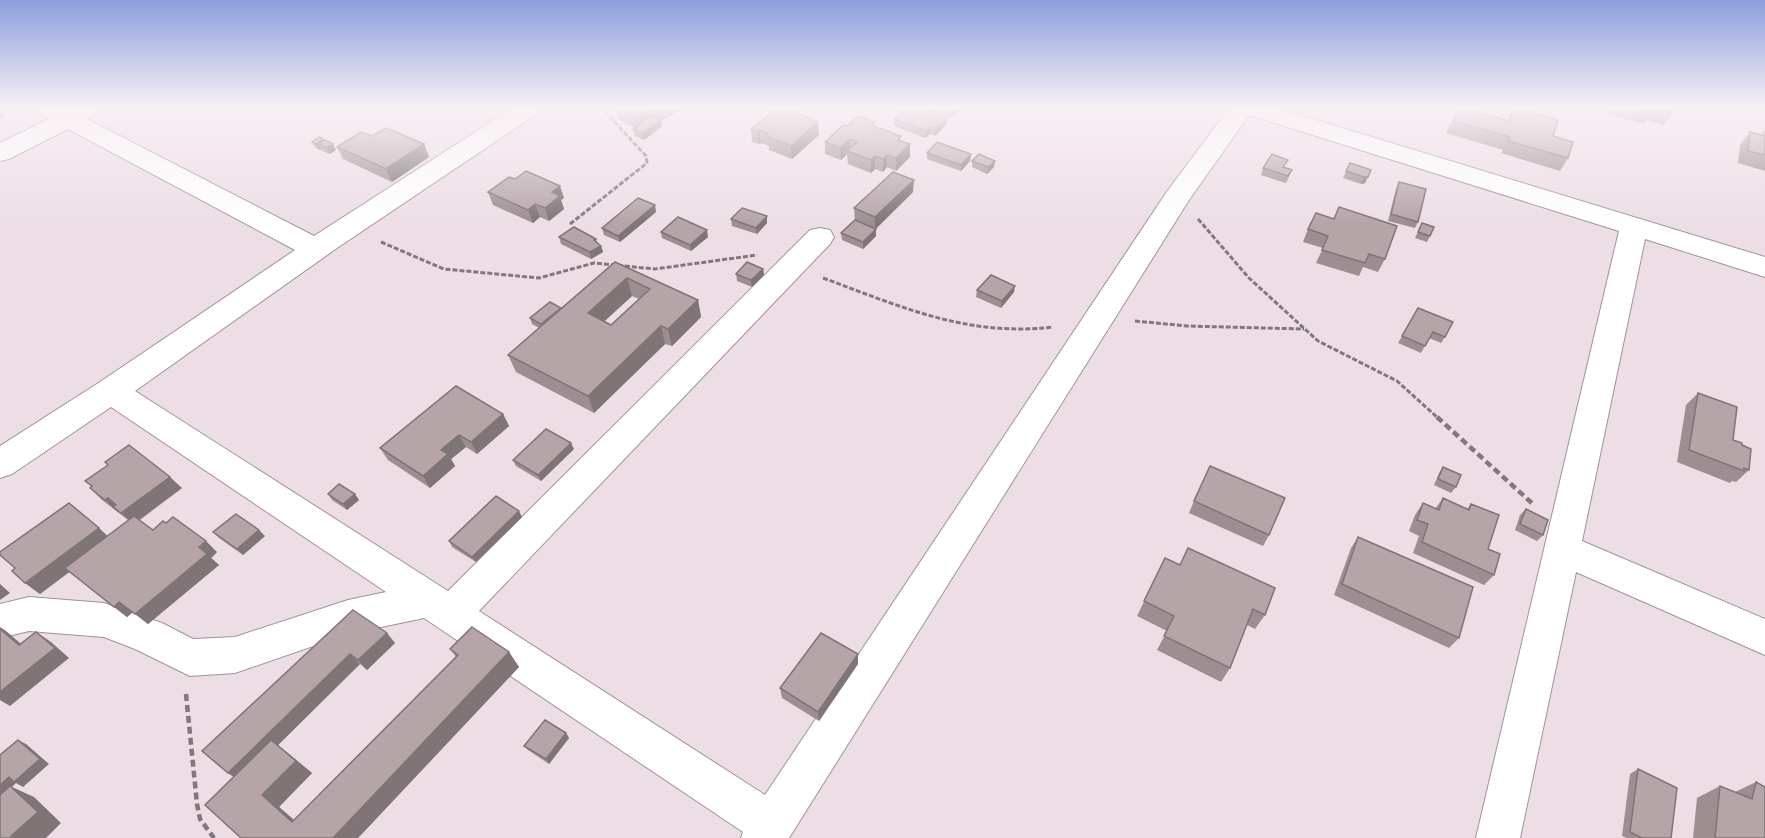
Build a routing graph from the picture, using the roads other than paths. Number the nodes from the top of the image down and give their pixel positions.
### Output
1 (16, 145) edge
2 (120, 145) edge
3 (473, 145) edge
4 (1215, 145) edge
5 (1371, 145) edge
6 (0, 153) edge
7 (1634, 226) junction
8 (820, 237) dead end
9 (321, 245) junction
10 (1765, 267) edge
11 (111, 391) junction
12 (0, 464) edge
13 (1564, 542) junction
14 (440, 607) junction
15 (0, 621) edge
16 (1765, 637) edge
17 (768, 832) edge
18 (1498, 838) edge

1 - 6 street
2 - 9 street
3 - 9 street
4 - 17 street
5 - 7 street
7 - 10 street
7 - 13 street
8 - 14 street
9 - 11 street
11 - 12 street
11 - 14 street
13 - 16 street
13 - 18 street
14 - 15 street
14 - 17 street

